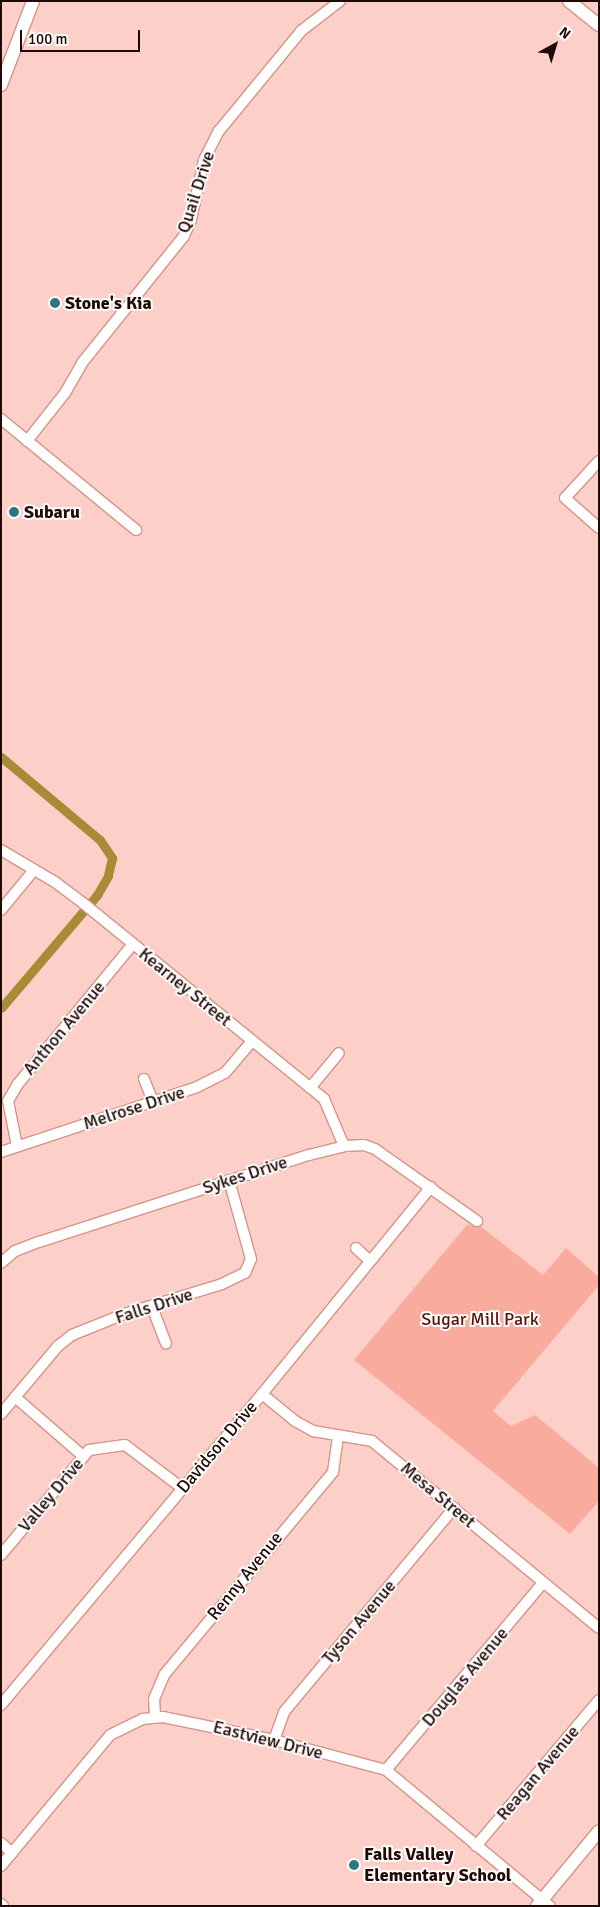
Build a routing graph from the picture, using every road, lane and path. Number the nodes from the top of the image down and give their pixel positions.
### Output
1 (33, 1) edge
2 (340, 1) edge
3 (569, 1) edge
4 (599, 26) edge
5 (1, 85) edge
6 (1, 419) edge
7 (27, 441) junction
8 (599, 460) edge
9 (599, 528) edge
10 (136, 530) dead end
11 (1, 850) edge
12 (34, 870) junction
13 (1, 910) edge
14 (133, 944) junction
15 (252, 1041) junction
16 (339, 1053) dead end
17 (144, 1079) dead end
18 (310, 1088) junction
19 (153, 1102) junction
20 (17, 1146) junction
21 (344, 1146) junction
22 (1, 1152) edge
23 (230, 1180) junction
24 (431, 1187) junction
25 (477, 1221) dead end
26 (356, 1248) dead end
27 (370, 1261) junction
28 (1, 1263) edge
29 (152, 1307) junction
30 (166, 1343) dead end
31 (262, 1394) junction
32 (15, 1397) junction
33 (1, 1414) edge
34 (338, 1437) junction
35 (84, 1456) junction
36 (182, 1488) junction
37 (454, 1508) junction
38 (1, 1555) edge
39 (543, 1583) junction
40 (599, 1628) edge
41 (599, 1700) edge
42 (1, 1705) edge
43 (154, 1716) junction
44 (274, 1740) junction
45 (386, 1770) junction
46 (599, 1831) edge
47 (1, 1844) edge
48 (476, 1846) junction
49 (12, 1852) junction
50 (1, 1866) edge
51 (543, 1904) edge

1 - 5 main road
2 - 7 street, Quail Drive
3 - 4 main road
6 - 7 street
7 - 10 street
8 - 9 street
11 - 12 street, Kearney Street
12 - 13 street
12 - 14 street, Kearney Street
14 - 15 street, Kearney Street
14 - 20 street, Anthon Avenue
15 - 18 street, Kearney Street
15 - 19 street, Melrose Drive
16 - 18 street
17 - 19 street
18 - 21 street, Kearney Street
19 - 20 street, Melrose Drive
20 - 22 street, Melrose Drive
21 - 23 street, Sykes Drive
21 - 24 street, Sykes Drive
23 - 28 street, Sykes Drive
23 - 29 street, Falls Drive
24 - 25 street, Sykes Drive
24 - 27 street, Davidson Drive
26 - 27 street
27 - 31 street, Davidson Drive
29 - 30 street
29 - 32 street, Falls Drive
31 - 34 street, Mesa Street
31 - 36 street, Davidson Drive
32 - 33 street, Falls Drive
32 - 35 street
34 - 37 street, Mesa Street
34 - 43 street, Renny Avenue
35 - 36 street, Valley Drive
35 - 38 street, Valley Drive
36 - 42 street, Davidson Drive
37 - 39 street, Mesa Street
37 - 44 street, Tyson Avenue
39 - 40 street, Mesa Street
39 - 45 street, Douglas Avenue
41 - 48 street, Reagan Avenue
43 - 44 street, Eastview Drive
43 - 49 street
44 - 45 street, Eastview Drive
45 - 48 street, Eastview Drive
46 - 51 main road
47 - 49 street
48 - 51 street, Eastview Drive
49 - 50 street

